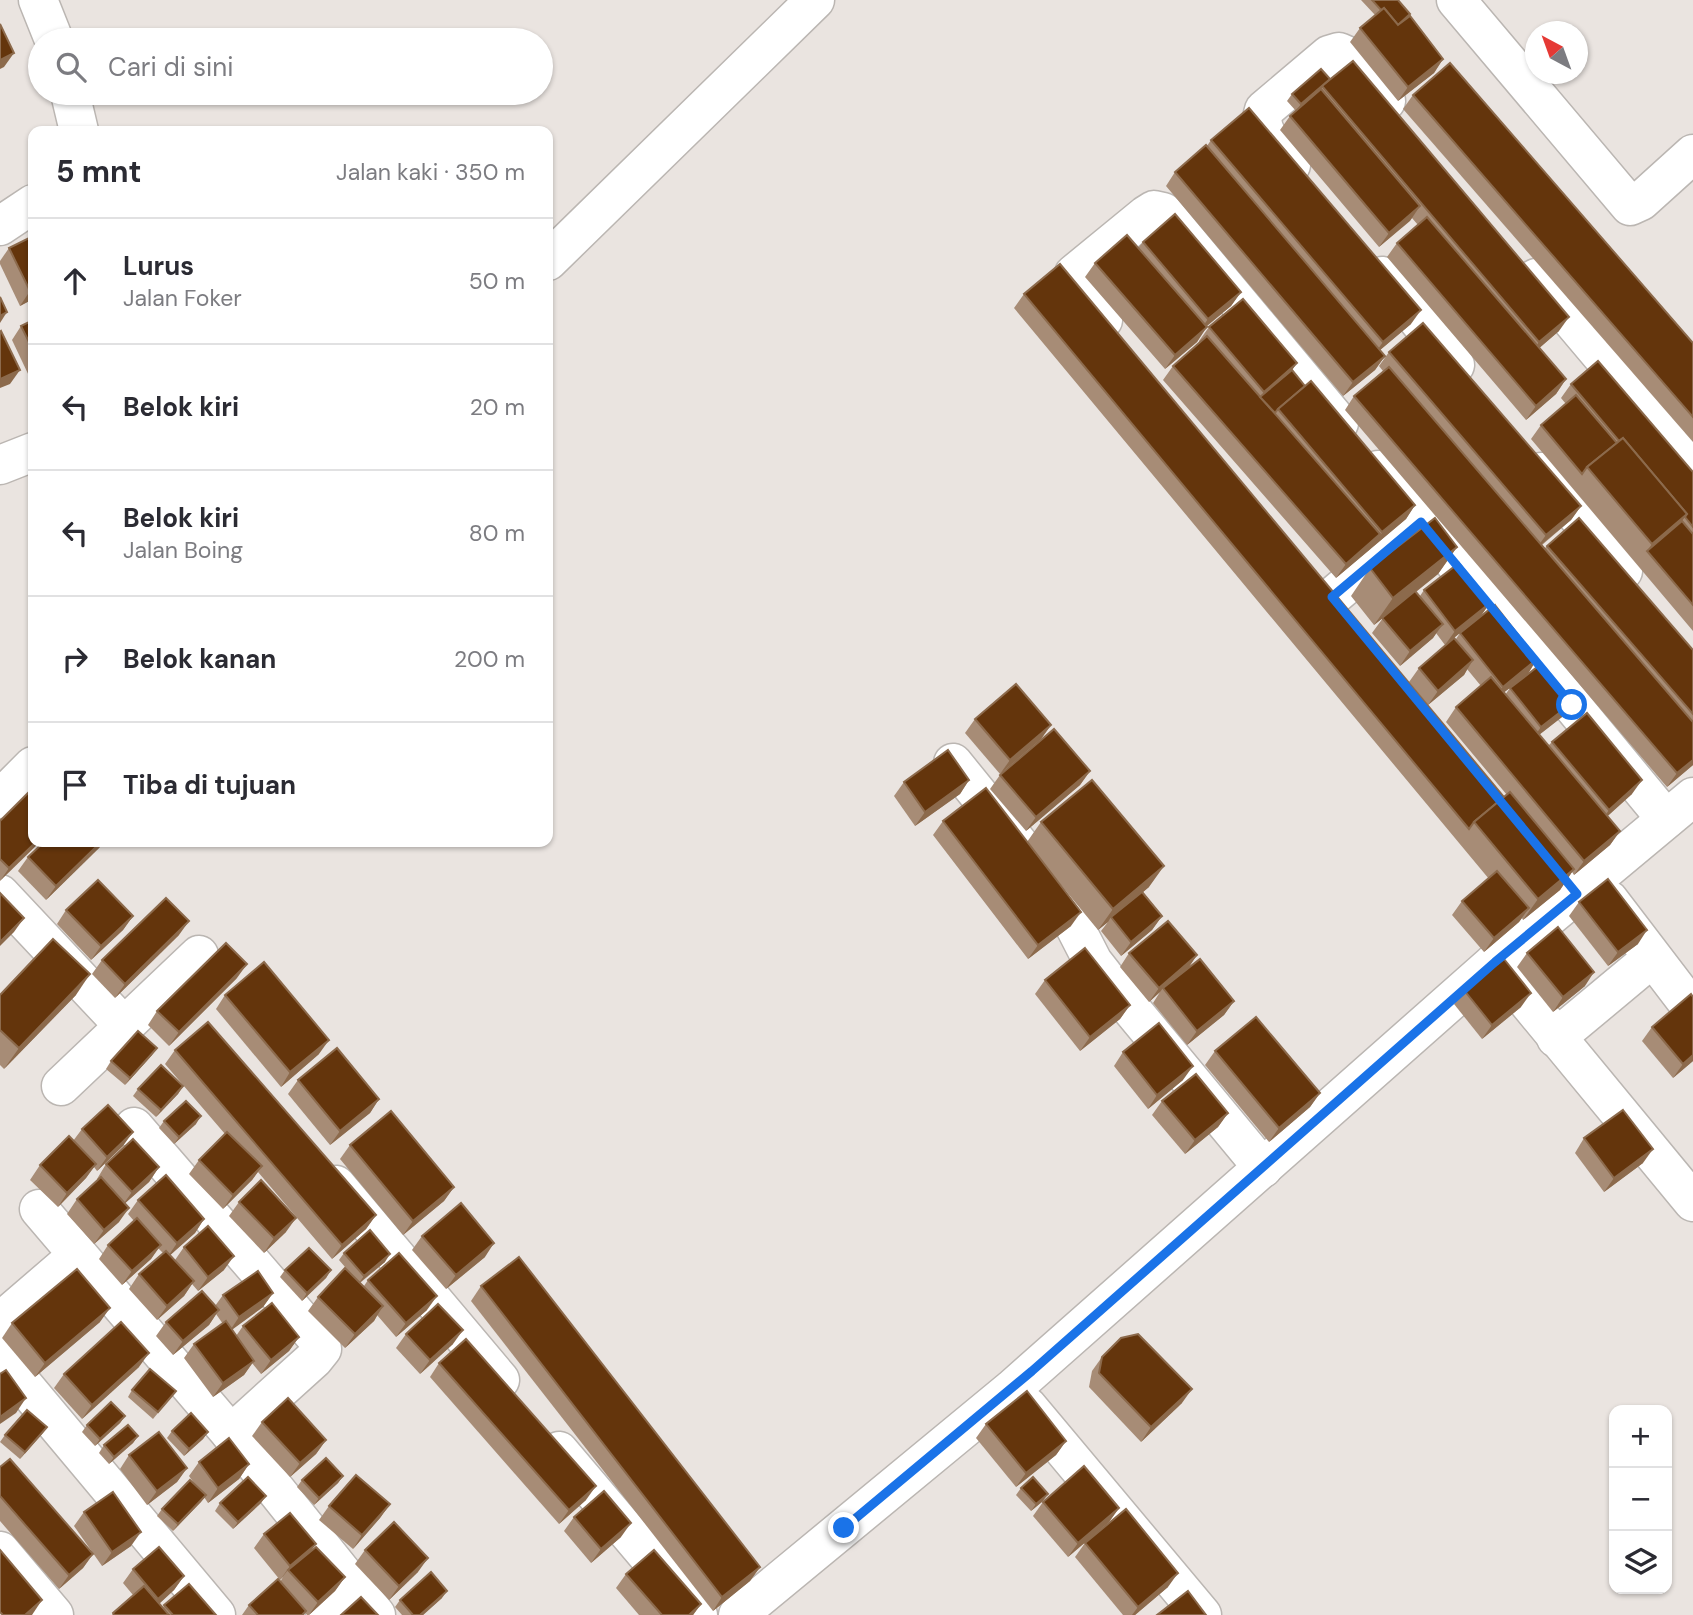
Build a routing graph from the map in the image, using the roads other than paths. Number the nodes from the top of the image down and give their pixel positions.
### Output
1 (38, 0) edge
2 (815, 0) edge
3 (1456, 0) edge
4 (49, 28) edge
5 (73, 105) edge
6 (78, 126) edge
7 (1410, 129) edge
8 (1693, 154) edge
9 (1316, 195) edge
10 (28, 207) edge
11 (0, 226) edge
12 (1360, 249) edge
13 (1516, 254) edge
14 (553, 256) edge
15 (1129, 351) edge
16 (1474, 389) edge
17 (1518, 442) edge
18 (28, 454) edge
19 (1693, 464) edge
20 (0, 465) edge
21 (1421, 522) junction
22 (1649, 604) edge
23 (1358, 628) edge
24 (953, 763) edge
25 (28, 771) edge
26 (0, 799) edge
27 (1680, 808) edge
28 (1515, 819) edge
29 (1585, 887) junction
30 (0, 894) edge
31 (200, 955) dead end
32 (1652, 958) junction
33 (1495, 962) junction
34 (1693, 1010) edge
35 (125, 1027) junction
36 (1556, 1038) junction
37 (61, 1086) dead end
38 (134, 1127) dead end
39 (311, 1155) edge
40 (1263, 1168) junction
41 (1693, 1202) edge
42 (39, 1209) dead end
43 (78, 1255) junction
44 (0, 1322) edge
45 (0, 1357) edge
46 (1012, 1389) junction
47 (231, 1434) junction
48 (0, 1551) edge
49 (365, 1602) edge
50 (54, 1615) edge
51 (216, 1615) edge
52 (325, 1615) edge
53 (698, 1615) edge
54 (738, 1615) edge
55 (1202, 1615) edge

1 - 4 street
2 - 14 street
3 - 8 street
5 - 6 street
7 - 9 street
10 - 11 street
12 - 16 street
13 - 19 street
15 - 21 street
17 - 22 street
18 - 20 street
21 - 23 street
21 - 27 street
24 - 40 street
25 - 26 street
27 - 29 street
28 - 29 street
29 - 32 street
29 - 33 street
30 - 35 street
31 - 35 street
32 - 34 street
32 - 36 street
33 - 36 street
33 - 40 street
35 - 37 street
36 - 41 street
38 - 47 street
39 - 53 street
40 - 46 street
42 - 43 street
43 - 44 street
43 - 47 street
45 - 51 street
46 - 54 street
46 - 55 street
47 - 49 street
48 - 50 street
49 - 52 street

